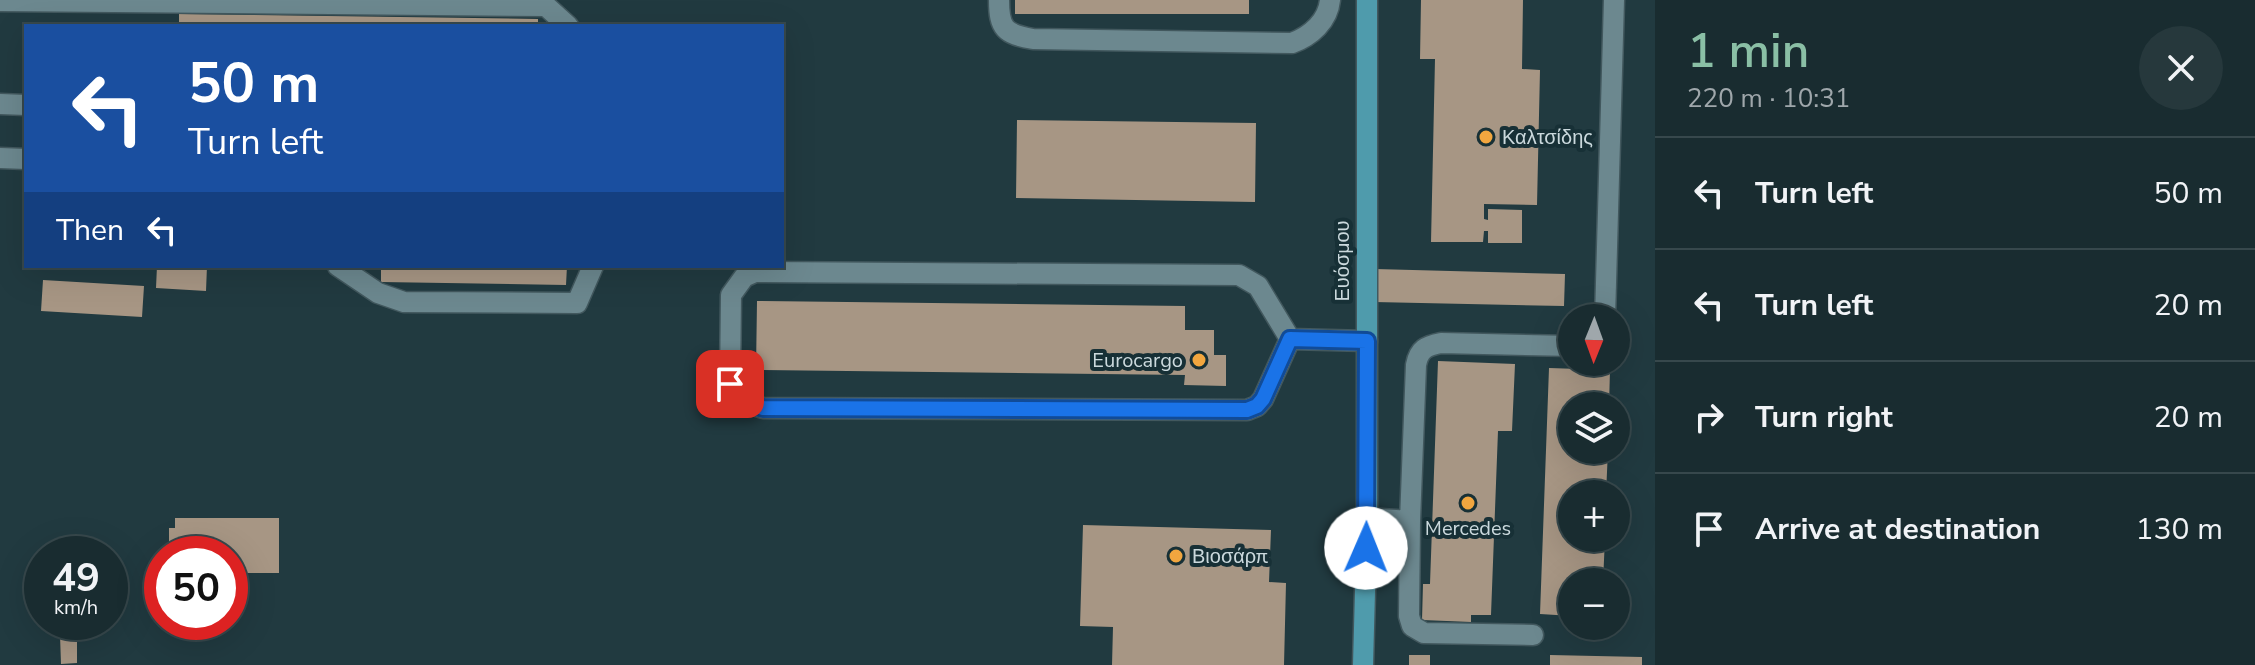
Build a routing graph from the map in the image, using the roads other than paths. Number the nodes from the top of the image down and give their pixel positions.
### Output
1 (0, 0) edge
2 (999, 0) edge
3 (1330, 0) edge
4 (1367, 0) edge
5 (1614, 0) edge
6 (0, 17) edge
7 (566, 24) edge
8 (0, 104) edge
9 (24, 105) edge
10 (0, 158) edge
11 (24, 159) edge
12 (341, 268) edge
13 (592, 268) edge
14 (1605, 304) edge
15 (1290, 339) junction
16 (1367, 341) junction
17 (1558, 346) edge
18 (1367, 518) junction
19 (1410, 521) junction
20 (1533, 635) dead end
21 (1363, 665) edge

1 - 6 street
1 - 7 street
2 - 3 street
4 - 16 main road, Ευόσμου
5 - 14 street
8 - 9 street
10 - 11 street
12 - 13 street
15 - 15 street
15 - 16 street
16 - 18 main road, Ευόσμου
17 - 19 street
18 - 19 street
18 - 21 main road, Ευόσμου
19 - 20 street

